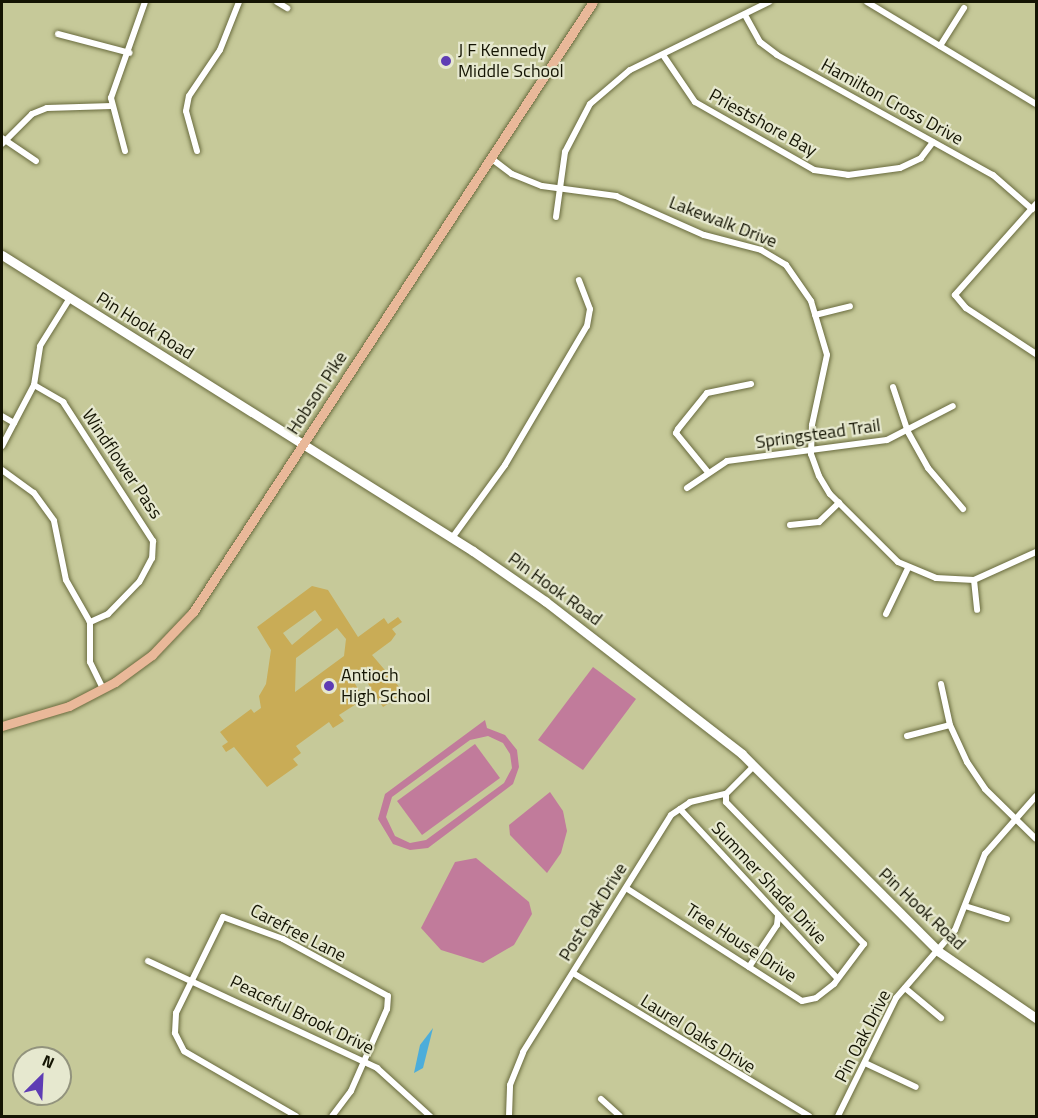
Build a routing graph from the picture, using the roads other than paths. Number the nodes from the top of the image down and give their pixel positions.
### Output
1 (145, 2) edge
2 (239, 2) edge
3 (277, 2) edge
4 (593, 2) edge
5 (769, 2) edge
6 (867, 2) edge
7 (287, 8) dead end
8 (964, 8) dead end
9 (745, 15) junction
10 (58, 34) dead end
11 (940, 46) junction
12 (130, 53) junction
13 (663, 55) junction
14 (1036, 104) edge
15 (112, 106) junction
16 (2, 141) edge
17 (933, 142) junction
18 (125, 151) dead end
19 (197, 151) dead end
20 (492, 159) junction
21 (36, 160) dead end
22 (559, 188) junction
23 (1034, 206) edge
24 (556, 217) dead end
25 (2, 255) edge
26 (579, 280) dead end
27 (70, 298) junction
28 (850, 306) dead end
29 (816, 315) junction
30 (1036, 354) edge
31 (751, 384) dead end
32 (34, 386) junction
33 (893, 387) dead end
34 (953, 406) dead end
35 (2, 416) edge
36 (14, 423) junction
37 (908, 432) junction
38 (303, 445) junction
39 (2, 446) edge
40 (812, 452) junction
41 (2, 470) edge
42 (707, 471) junction
43 (687, 488) dead end
44 (839, 503) junction
45 (963, 509) dead end
46 (790, 525) dead end
47 (452, 538) junction
48 (1036, 552) edge
49 (908, 568) junction
50 (974, 580) junction
51 (977, 610) dead end
52 (886, 614) dead end
53 (90, 622) junction
54 (941, 684) dead end
55 (103, 689) junction
56 (950, 725) junction
57 (2, 726) edge
58 (907, 736) dead end
59 (754, 766) junction
60 (726, 794) junction
61 (1036, 796) edge
62 (680, 809) junction
63 (1015, 819) junction
64 (1036, 839) edge
65 (626, 888) junction
66 (965, 906) junction
67 (778, 915) junction
68 (1007, 919) dead end
69 (938, 951) junction
70 (148, 961) dead end
71 (749, 967) junction
72 (573, 974) junction
73 (837, 978) junction
74 (193, 979) junction
75 (905, 988) junction
76 (941, 1018) dead end
77 (1036, 1018) edge
78 (363, 1062) junction
79 (865, 1063) junction
80 (916, 1088) dead end
81 (601, 1099) dead end
82 (296, 1116) edge
83 (332, 1116) edge
84 (430, 1116) edge
85 (509, 1116) edge
86 (620, 1116) edge
87 (809, 1116) edge
88 (838, 1116) edge

1 - 12 street
2 - 19 street
3 - 7 street
4 - 20 main road, Hobson Pike
5 - 9 street
6 - 11 street
8 - 11 street
9 - 13 street
9 - 17 street, Hamilton Cross Drive
10 - 12 street
11 - 14 street
12 - 15 street
13 - 17 street, Priestshore Bay
13 - 22 street
15 - 16 street
15 - 18 street
16 - 21 street
17 - 23 street, Hamilton Cross Drive
20 - 22 street, Lakewalk Drive
20 - 38 main road, Hobson Pike
22 - 24 street
22 - 29 street, Lakewalk Drive
23 - 30 street
25 - 27 street, Pin Hook Road
26 - 47 street
27 - 32 street
27 - 38 street, Pin Hook Road
28 - 29 street
29 - 40 street, Lakewalk Drive
31 - 42 street
32 - 36 street
32 - 53 street, Windflower Pass
33 - 37 street
34 - 37 street, Springstead Trail
35 - 36 street
36 - 39 street
37 - 40 street, Springstead Trail
37 - 45 street
38 - 47 street, Pin Hook Road
38 - 55 main road, Hobson Pike
40 - 42 street, Springstead Trail
40 - 44 street, Lakewalk Drive
41 - 53 street
42 - 43 street, Springstead Trail
44 - 46 street
44 - 49 street, Lakewalk Drive
47 - 59 street, Pin Hook Road
48 - 50 street, Lakewalk Drive
49 - 50 street, Lakewalk Drive
49 - 52 street
50 - 51 street
53 - 55 street
54 - 56 street
55 - 57 main road, Hobson Pike
56 - 58 street
56 - 63 street
59 - 60 street
59 - 69 street, Pin Hook Road
60 - 62 street
60 - 73 street, Tree House Drive
61 - 63 street, Pin Oak Drive
62 - 65 street, Post Oak Drive
62 - 67 street, Summer Shade Drive
63 - 64 street
63 - 66 street, Pin Oak Drive
65 - 71 street, Tree House Drive
65 - 72 street, Post Oak Drive
66 - 68 street
66 - 69 street, Pin Oak Drive
67 - 71 street
67 - 73 street, Summer Shade Drive
69 - 75 street, Pin Oak Drive
69 - 77 street, Pin Hook Road
70 - 74 street, Peaceful Brook Drive
71 - 73 street, Tree House Drive
72 - 85 street, Post Oak Drive
72 - 87 street, Laurel Oaks Drive
74 - 78 street, Peaceful Brook Drive
74 - 78 street, Carefree Lane
74 - 82 street, Carefree Lane
75 - 76 street
75 - 79 street, Pin Oak Drive
78 - 83 street, Carefree Lane
78 - 84 street, Peaceful Brook Drive
79 - 80 street
79 - 88 street, Pin Oak Drive
81 - 86 street

